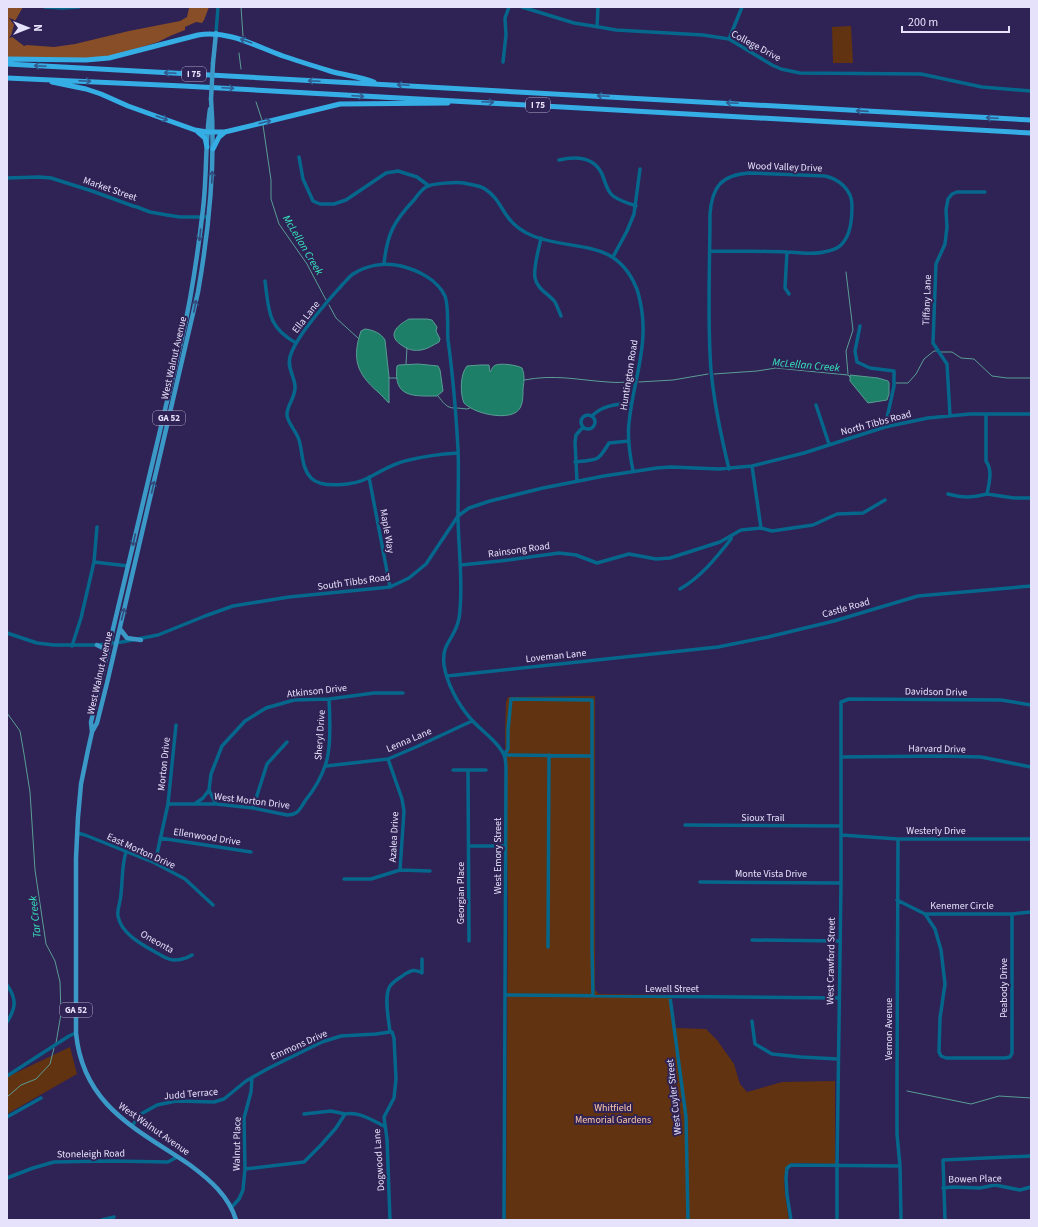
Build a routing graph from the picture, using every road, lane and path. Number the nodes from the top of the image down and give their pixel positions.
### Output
1 (45, 7) edge
2 (79, 7) edge
3 (218, 7) edge
4 (509, 7) edge
5 (522, 7) edge
6 (598, 7) edge
7 (742, 7) edge
8 (597, 27) junction
9 (216, 33) junction
10 (729, 39) junction
11 (7, 60) edge
12 (503, 62) dead end
13 (7, 64) edge
14 (7, 78) edge
15 (46, 79) junction
16 (381, 84) junction
17 (1031, 90) edge
18 (212, 99) junction
19 (466, 101) junction
20 (1031, 120) edge
21 (195, 130) junction
22 (207, 132) junction
23 (214, 132) junction
24 (225, 132) junction
25 (1031, 133) edge
26 (207, 147) junction
27 (213, 148) junction
28 (299, 157) dead end
29 (559, 160) dead end
30 (640, 169) dead end
31 (7, 178) edge
32 (429, 186) junction
33 (985, 192) dead end
34 (636, 206) junction
35 (202, 217) junction
36 (208, 217) junction
37 (541, 238) junction
38 (710, 251) junction
39 (787, 252) junction
40 (613, 257) junction
41 (384, 264) junction
42 (265, 281) dead end
43 (789, 294) dead end
44 (561, 316) dead end
45 (186, 321) junction
46 (192, 322) junction
47 (860, 326) dead end
48 (296, 343) junction
49 (632, 403) junction
50 (816, 405) dead end
51 (986, 414) junction
52 (1031, 414) edge
53 (950, 415) junction
54 (592, 416) junction
55 (583, 427) junction
56 (885, 427) junction
57 (629, 441) junction
58 (829, 444) junction
59 (458, 453) junction
60 (576, 462) junction
61 (752, 466) junction
62 (729, 469) junction
63 (633, 471) junction
64 (369, 477) junction
65 (577, 481) junction
66 (948, 494) dead end
67 (987, 494) junction
68 (1031, 498) edge
69 (885, 500) dead end
70 (458, 516) junction
71 (96, 527) dead end
72 (761, 528) junction
73 (731, 536) junction
74 (94, 562) junction
75 (461, 565) junction
76 (128, 566) junction
77 (1031, 586) edge
78 (390, 587) junction
79 (680, 589) dead end
80 (120, 628) junction
81 (7, 633) edge
82 (141, 640) junction
83 (116, 643) junction
84 (110, 644) junction
85 (96, 645) junction
86 (72, 646) junction
87 (667, 652) joint
88 (107, 656) junction
89 (447, 676) junction
90 (403, 693) dead end
91 (329, 698) junction
92 (841, 702) joint
93 (1031, 705) edge
94 (472, 721) junction
95 (176, 725) dead end
96 (92, 732) junction
97 (287, 742) dead end
98 (549, 755) junction
99 (504, 756) junction
100 (591, 756) junction
101 (841, 757) junction
102 (388, 759) junction
103 (326, 766) junction
104 (1031, 767) edge
105 (454, 770) dead end
106 (468, 770) junction
107 (486, 770) dead end
108 (209, 790) junction
109 (168, 804) junction
110 (195, 804) junction
111 (216, 804) junction
112 (253, 808) junction
113 (298, 812) joint
114 (685, 826) dead end
115 (841, 826) junction
116 (77, 833) junction
117 (841, 835) junction
118 (160, 838) junction
119 (898, 838) junction
120 (1031, 839) edge
121 (469, 846) junction
122 (506, 846) junction
123 (126, 852) junction
124 (251, 852) dead end
125 (155, 863) junction
126 (400, 870) junction
127 (430, 872) dead end
128 (344, 879) dead end
129 (700, 882) dead end
130 (841, 883) junction
131 (897, 900) junction
132 (214, 906) dead end
133 (1031, 912) edge
134 (925, 914) junction
135 (1012, 914) junction
136 (752, 940) dead end
137 (469, 941) dead end
138 (839, 941) junction
139 (548, 947) dead end
140 (192, 955) dead end
141 (422, 959) dead end
142 (7, 985) edge
143 (505, 995) junction
144 (593, 996) junction
145 (670, 997) junction
146 (839, 998) junction
147 (752, 1021) dead end
148 (7, 1022) edge
149 (390, 1032) junction
150 (76, 1033) junction
151 (838, 1059) junction
152 (7, 1076) edge
153 (252, 1078) junction
154 (41, 1098) dead end
155 (304, 1114) dead end
156 (345, 1114) junction
157 (7, 1117) edge
158 (132, 1126) junction
159 (384, 1126) junction
160 (1031, 1156) edge
161 (177, 1157) junction
162 (837, 1166) junction
163 (900, 1166) junction
164 (245, 1169) junction
165 (7, 1178) edge
166 (1031, 1187) edge
167 (943, 1188) junction
168 (231, 1208) junction
169 (114, 1217) dead end
170 (102, 1220) edge
171 (236, 1220) edge
172 (390, 1220) edge
173 (504, 1220) edge
174 (688, 1220) edge
175 (791, 1220) edge
176 (838, 1220) edge
177 (901, 1220) edge
178 (945, 1220) edge

1 - 2 street
3 - 9 street
4 - 12 street
5 - 8 street, College Drive
6 - 8 street
7 - 10 street
8 - 10 street, College Drive
9 - 11 highway
16 -> 9 highway
9 - 18 main road, West Walnut Avenue / GA 52, bridge
10 - 17 street, College Drive
16 -> 13 highway, I 75
14 - 15 highway, I 75
15 -> 19 highway, I 75
15 -> 21 highway
20 -> 16 highway, I 75
18 - 22 main road, West Walnut Avenue / GA 52
18 - 23 main road, West Walnut Avenue / GA 52
24 -> 19 highway
19 -> 25 highway, I 75
21 - 22 highway
21 - 26 highway
22 - 23 highway
22 - 26 main road, West Walnut Avenue / GA 52
23 - 24 highway
23 - 27 main road, West Walnut Avenue / GA 52
24 - 27 highway
26 - 35 main road, West Walnut Avenue / GA 52
36 -> 27 main road, West Walnut Avenue / GA 52
28 - 32 street
29 - 34 street
30 - 34 street
31 - 35 street, Market Street
32 - 37 street, Huntington Road
32 - 41 street
33 - 53 street, Tiffany Lane
34 - 40 street
35 - 36 street, Market Street
35 -> 45 main road, West Walnut Avenue / GA 52
46 -> 36 main road, West Walnut Avenue / GA 52
37 - 40 street, Huntington Road
37 - 44 street
38 - 39 street, Wood Valley Drive
38 - 39 street, Wood Valley Drive
38 - 62 street, Wood Valley Drive
39 - 43 street
40 - 49 street, Huntington Road
41 - 48 street, Ella Lane
41 - 59 street, Ella Lane
42 - 48 street
45 - 46 street
45 -> 76 main road, West Walnut Avenue / GA 52
80 -> 46 main road, West Walnut Avenue / GA 52
47 - 56 street
48 - 64 street, Ella Lane
49 - 54 street
49 - 57 street, Huntington Road
50 - 58 street
51 - 52 street, North Tibbs Road
51 - 53 street, North Tibbs Road
51 - 67 street
53 - 56 street, North Tibbs Road
54 - 55 street
54 - 55 street
55 - 60 street
56 - 58 street, North Tibbs Road
57 - 60 street
57 - 63 street, Huntington Road
58 - 61 street, North Tibbs Road
59 - 64 street, Ella Lane
59 - 70 street, Ella Lane
60 - 65 street
61 - 62 street, North Tibbs Road
61 - 72 street
62 - 63 street, South Tibbs Road
63 - 65 street, South Tibbs Road
64 - 78 street, Maple Way
65 - 70 street, South Tibbs Road
66 - 67 street
67 - 68 street
69 - 72 street, Rainsong Road
70 - 75 street
70 - 78 street, South Tibbs Road
71 - 74 street
72 - 73 street, Rainsong Road
73 - 75 street, Rainsong Road
73 - 79 street
74 - 76 street
74 - 86 street
75 - 89 street
76 - 84 main road, West Walnut Avenue / GA 52
77 - 87 street, Castle Road
78 - 82 street, South Tibbs Road
80 - 82 main road
80 - 83 main road, West Walnut Avenue / GA 52
81 - 86 street, South Tibbs Road
82 - 83 street, South Tibbs Road
83 - 84 street, South Tibbs Road
83 - 96 main road, West Walnut Avenue / GA 52
84 - 85 street, South Tibbs Road
84 - 88 main road, West Walnut Avenue / GA 52
85 - 86 street, South Tibbs Road
85 - 88 main road
87 - 89 street, Loveman Lane
88 - 96 main road, West Walnut Avenue / GA 52
89 - 94 street
90 - 91 street, Atkinson Drive
91 - 103 street, Sheryl Drive
91 - 108 street, Atkinson Drive
92 - 93 street, Davidson Drive
92 - 101 street, West Crawford Street
94 - 99 street
94 - 102 street, Lenna Lane
95 - 109 street, Morton Drive
96 - 116 main road, West Walnut Avenue / GA 52
97 - 112 street
98 - 99 street
98 - 100 street
98 - 139 street
99 - 100 street, West Emory Street
99 - 122 street, West Emory Street
100 - 144 street
101 - 104 street, Harvard Drive
101 - 115 street, West Crawford Street
102 - 103 street, Lenna Lane
102 - 126 street, Azalea Drive
103 - 113 street, Sheryl Drive
105 - 106 street
106 - 107 street
106 - 121 street, Georgian Place
108 - 110 street
108 - 111 street
109 - 110 street, West Morton Drive
109 - 118 street
110 - 111 street, West Morton Drive
111 - 112 street, West Morton Drive
112 - 113 street, West Morton Drive
114 - 115 street, Sioux Trail
115 - 117 street, West Crawford Street
116 - 123 street, East Morton Drive
116 - 150 main road, West Walnut Avenue / GA 52
117 - 119 street, Westerly Drive
117 - 130 street, West Crawford Street
118 - 124 street, Ellenwood Drive
118 - 125 street
119 - 120 street, Westerly Drive
119 - 131 street, Vernon Avenue
121 - 122 street
121 - 137 street, Georgian Place
122 - 143 street, West Emory Street
123 - 125 street, East Morton Drive
123 - 140 street, Oneonta
125 - 132 street, East Morton Drive
126 - 127 street
126 - 128 street
129 - 130 street, Monte Vista Drive
130 - 138 street, West Crawford Street
131 - 134 street, Kenemer Circle
131 - 163 street, Vernon Avenue
133 - 135 street, Kenemer Circle
134 - 135 street, Kenemer Circle
134 - 135 street, Peabody Drive
136 - 138 street
138 - 146 street, West Crawford Street
141 - 149 street
142 - 148 street
143 - 144 street, Lewell Street
143 - 173 street, West Emory Street
144 - 145 street, Lewell Street
145 - 146 street, Lewell Street
145 - 174 street, West Cuyler Street
146 - 151 street, West Crawford Street
147 - 151 street
149 - 153 street, Emmons Drive
149 - 159 street, Dogwood Lane
150 - 152 street
150 - 158 main road, West Walnut Avenue / GA 52
151 - 162 street, West Crawford Street
153 - 158 street, Judd Terrace
153 - 164 street, Walnut Place
154 - 157 street
155 - 156 street
156 - 159 street
156 - 164 street
158 - 161 main road, West Walnut Avenue / GA 52
159 - 172 street, Dogwood Lane
160 - 167 street
161 - 165 street, Stoneleigh Road
161 - 168 main road, West Walnut Avenue / GA 52
162 - 163 street
162 - 175 street
162 - 176 street, West Crawford Street
163 - 177 street, Vernon Avenue
164 - 168 street, Walnut Place
166 - 167 street, Bowen Place
167 - 178 street
168 - 171 main road, West Walnut Avenue / GA 52
169 - 170 street

